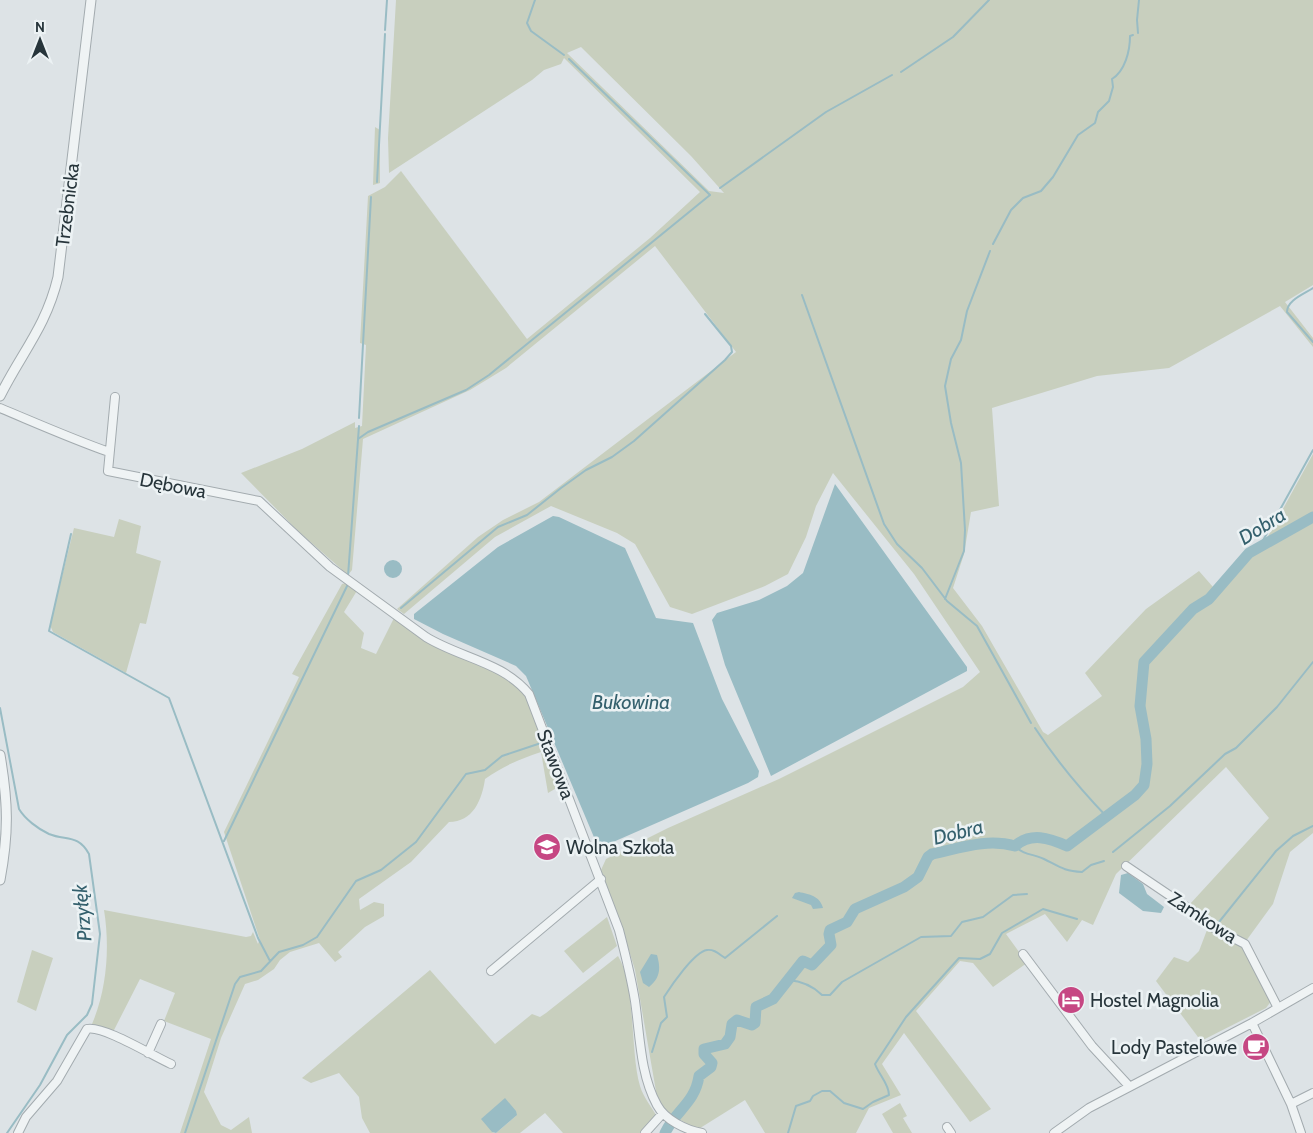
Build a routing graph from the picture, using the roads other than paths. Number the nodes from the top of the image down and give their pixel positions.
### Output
1 (91, 0) edge
2 (0, 396) edge
3 (114, 397) dead end
4 (0, 408) edge
5 (109, 452) junction
6 (258, 500) joint
7 (0, 754) edge
8 (1126, 866) dead end
9 (601, 879) junction
10 (0, 880) edge
11 (1023, 954) dead end
12 (491, 971) dead end
13 (1313, 988) edge
14 (1278, 1008) junction
15 (1252, 1023) junction
16 (161, 1024) dead end
17 (148, 1053) junction
18 (171, 1064) dead end
19 (1129, 1086) junction
20 (1313, 1093) edge
21 (1292, 1104) junction
22 (666, 1115) junction
23 (18, 1133) edge
24 (645, 1133) edge
25 (702, 1133) edge
26 (1054, 1133) edge
27 (1301, 1133) edge

1 - 2 street, Trzebnicka
3 - 5 street, Dębowa
4 - 5 street
5 - 6 street, Dębowa
6 - 9 street, Stawowa
7 - 10 street
8 - 14 street, Zamkowa
9 - 12 street
9 - 22 street, Stawowa
11 - 19 street
13 - 14 street
14 - 15 street
15 - 19 street
15 - 21 street
16 - 17 street
17 - 18 street
17 - 23 street
19 - 26 street
20 - 21 street
21 - 27 street
22 - 24 street
22 - 25 street, Stawowa

